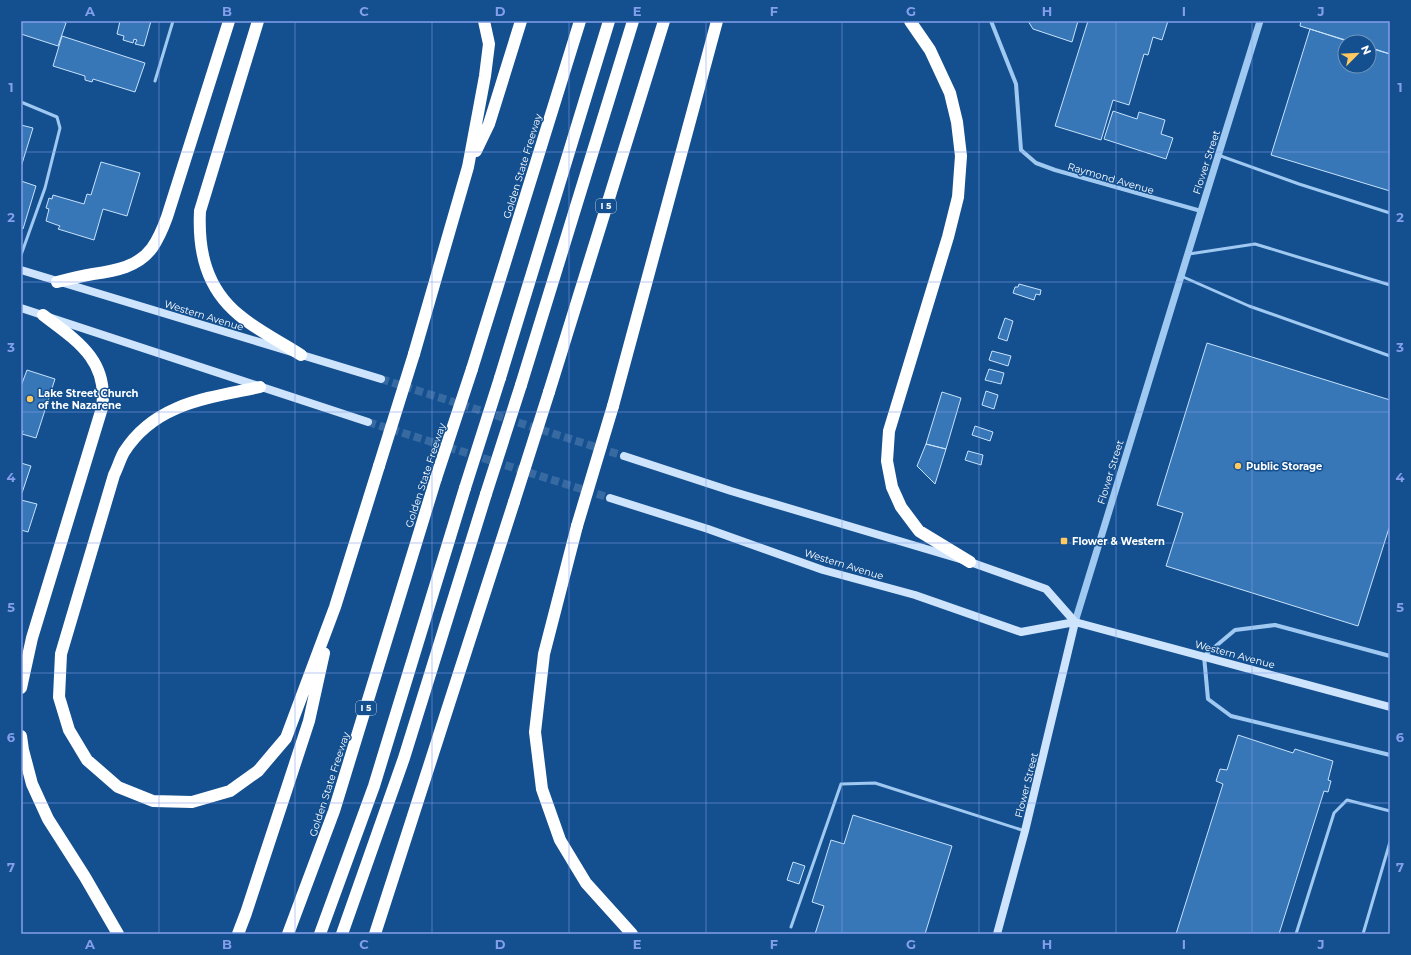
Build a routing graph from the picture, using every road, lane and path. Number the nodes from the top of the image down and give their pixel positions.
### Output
1 (173, 21) edge
2 (229, 21) edge
3 (258, 21) edge
4 (484, 21) edge
5 (521, 21) edge
6 (580, 21) edge
7 (609, 21) edge
8 (633, 21) edge
9 (664, 21) edge
10 (717, 21) edge
11 (910, 21) edge
12 (991, 21) edge
13 (1260, 21) edge
14 (156, 81) dead end
15 (21, 102) edge
16 (1218, 155) junction
17 (468, 167) junction
18 (1201, 211) junction
19 (1390, 213) edge
20 (1188, 254) junction
21 (21, 255) edge
22 (21, 270) edge
23 (1181, 276) junction
24 (57, 282) junction
25 (1390, 285) edge
26 (21, 308) edge
27 (43, 315) junction
28 (301, 355) junction
29 (1390, 356) edge
30 (381, 379) tunnel mouth
31 (260, 387) junction
32 (368, 422) tunnel mouth
33 (624, 456) tunnel mouth
34 (610, 498) tunnel mouth
35 (970, 562) junction
36 (335, 607) junction
37 (1075, 622) junction
38 (1204, 656) junction
39 (1390, 656) edge
40 (21, 688) edge
41 (1390, 707) edge
42 (21, 736) edge
43 (1390, 755) edge
44 (1390, 811) edge
45 (1025, 831) junction
46 (1390, 842) edge
47 (791, 926) dead end
48 (118, 934) edge
49 (238, 934) edge
50 (288, 934) edge
51 (320, 934) edge
52 (342, 934) edge
53 (375, 934) edge
54 (632, 934) edge
55 (997, 934) edge
56 (1296, 934) edge
57 (1363, 934) edge

1 - 14 lane
2 - 24 highway
3 - 28 highway
4 - 17 highway
5 - 17 highway
6 - 50 highway, Golden State Freeway / I 5, bridge
7 - 51 highway, bridge
8 - 52 highway, bridge
9 - 53 highway, I 5, bridge
10 - 54 highway, bridge
11 - 35 highway
12 - 18 street, Raymond Avenue
13 - 16 street, Flower Street
15 - 21 lane
16 - 18 street, Flower Street
16 - 19 lane
17 - 36 highway, bridge
18 - 20 street, Flower Street
20 - 23 street, Flower Street
20 - 25 lane
22 - 24 main road, Western Avenue
23 - 29 lane
23 - 37 street, Flower Street
24 - 28 main road, Western Avenue
26 - 27 main road
27 - 31 main road
27 - 40 highway
28 - 30 main road, Western Avenue
31 - 32 main road
31 - 36 highway
33 - 35 main road
34 - 37 main road, Western Avenue
35 - 37 main road
36 - 49 highway
37 - 38 main road, Western Avenue
37 - 45 main road, Flower Street
38 - 39 street
38 - 41 main road, Western Avenue
38 - 43 street
42 - 48 highway
44 - 56 lane
45 - 47 lane
45 - 55 main road, Flower Street
46 - 57 lane

